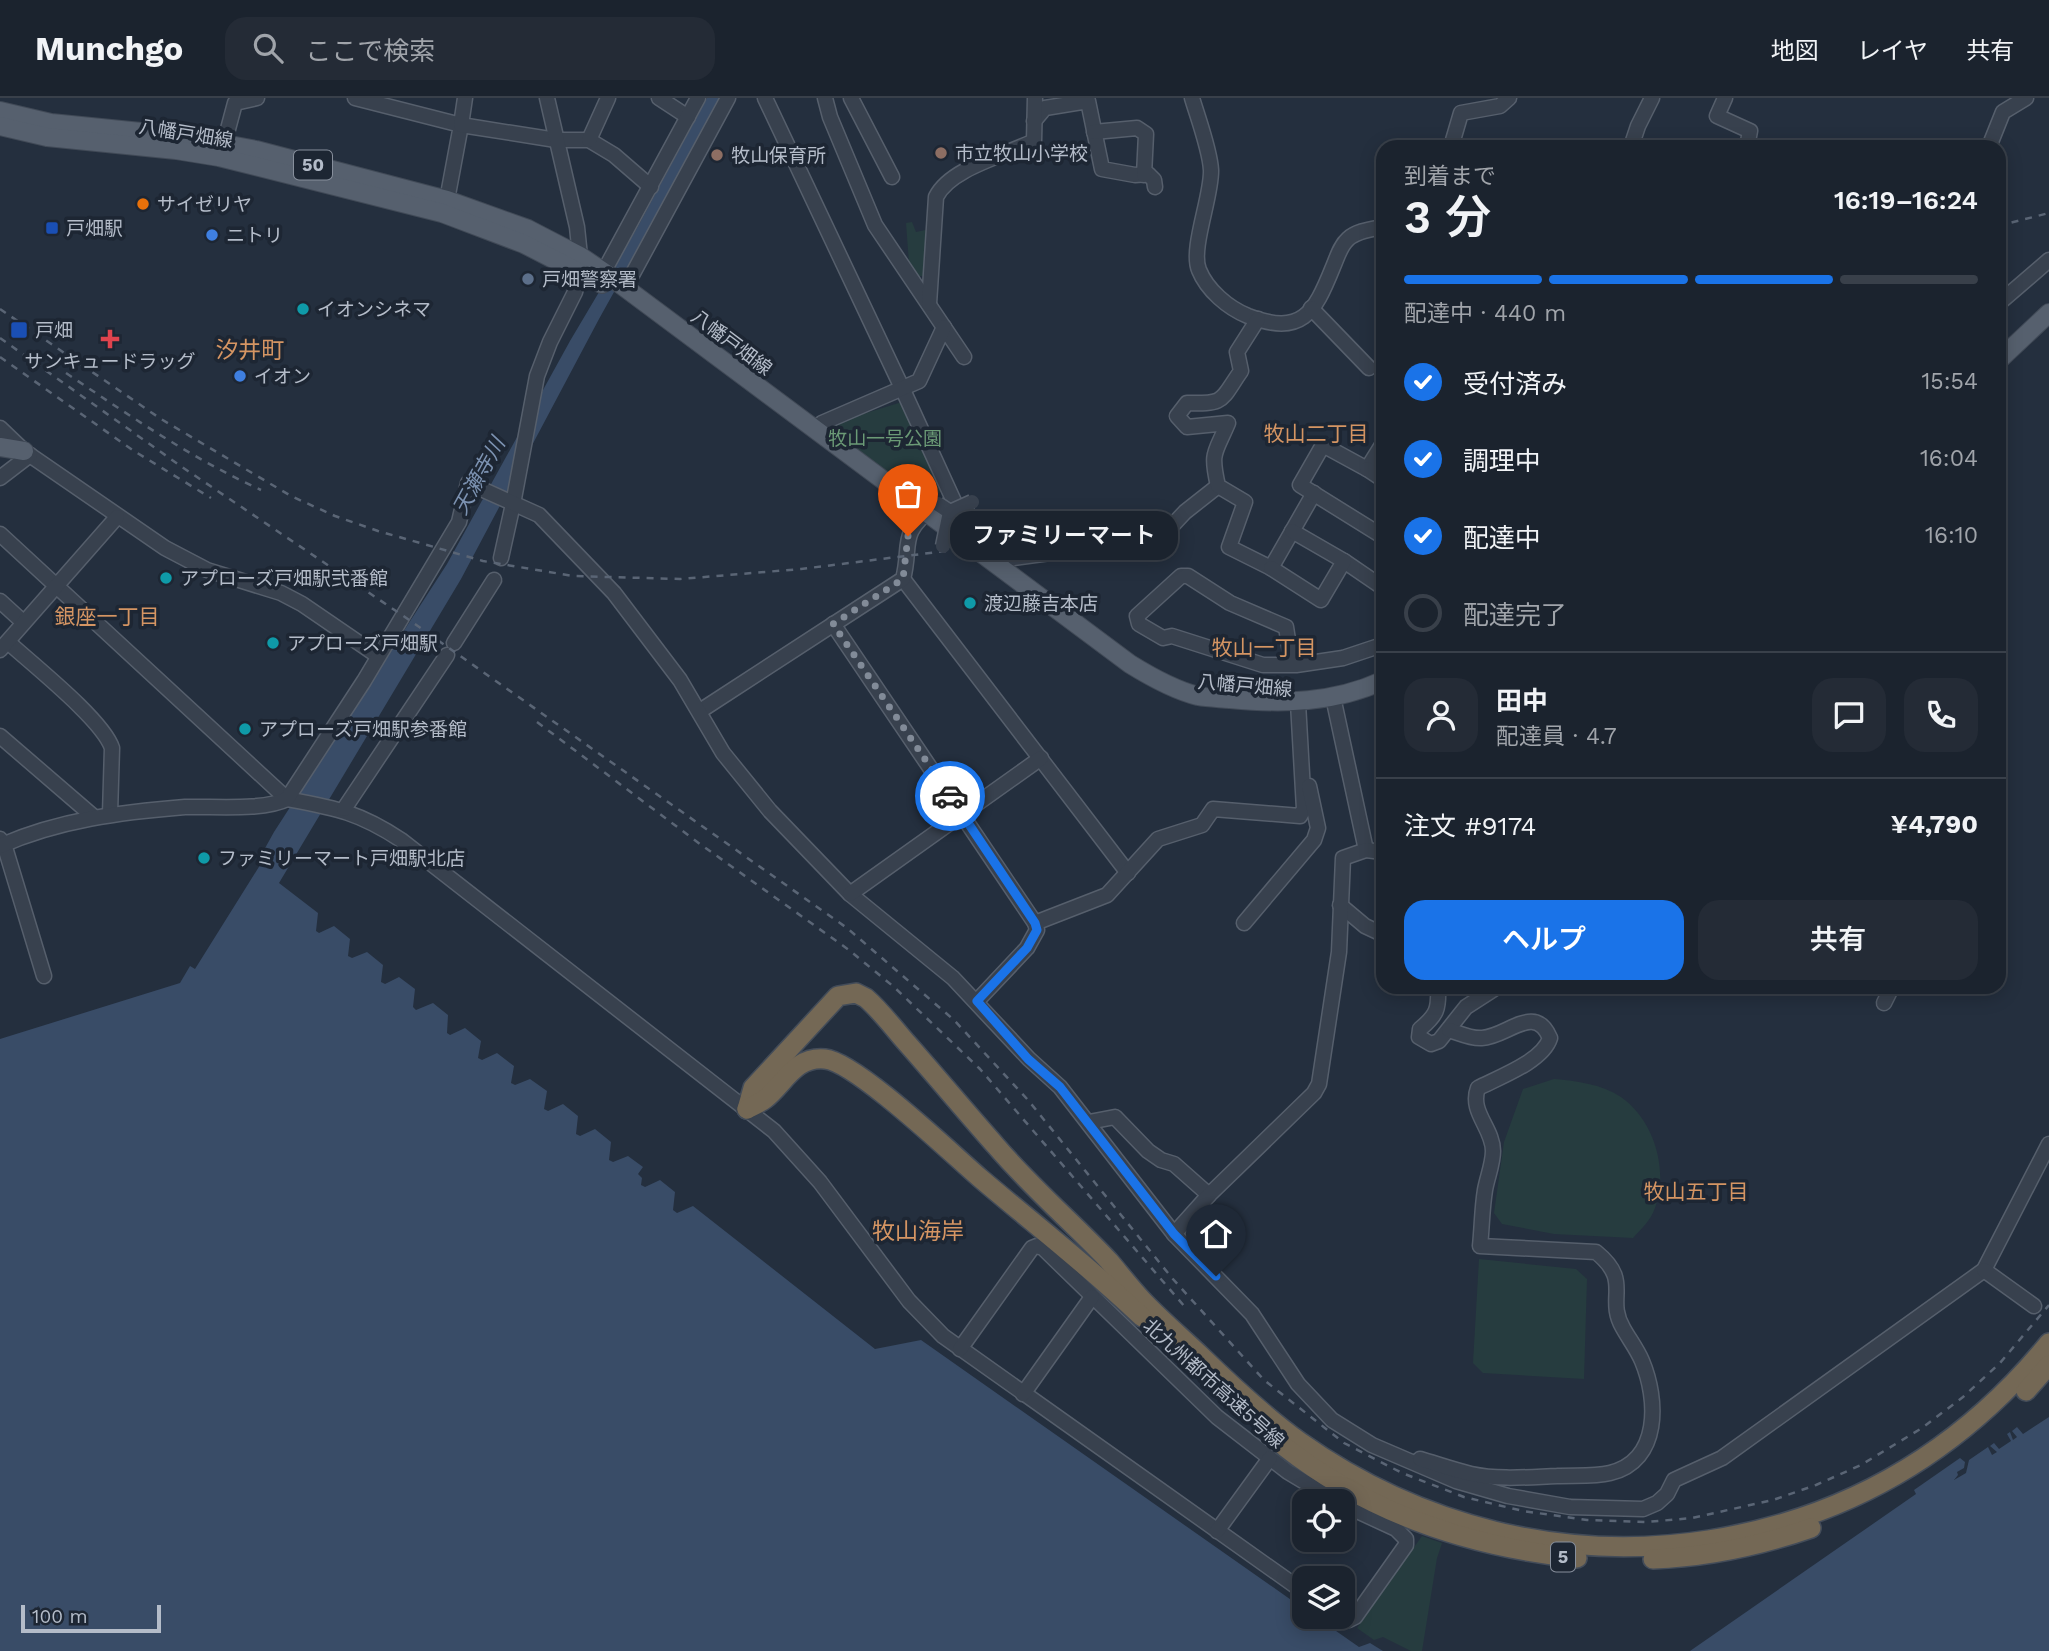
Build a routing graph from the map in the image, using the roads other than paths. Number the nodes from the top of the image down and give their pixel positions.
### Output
1 (257, 98) edge
2 (355, 98) edge
3 (465, 98) edge
4 (547, 98) edge
5 (608, 98) edge
6 (659, 98) edge
7 (698, 98) edge
8 (728, 98) edge
9 (765, 98) edge
10 (825, 98) edge
11 (851, 98) edge
12 (1035, 98) edge
13 (1192, 98) edge
14 (1509, 98) edge
15 (1652, 98) edge
16 (1725, 98) edge
17 (2026, 98) edge
18 (234, 101) edge
19 (0, 111) edge
20 (688, 117) junction
21 (1034, 121) junction
22 (461, 125) junction
23 (0, 126) edge
24 (1094, 132) junction
25 (556, 140) junction
26 (589, 140) junction
27 (1453, 140) edge
28 (1633, 140) edge
29 (1748, 140) edge
30 (1992, 140) edge
31 (224, 144) junction
32 (1144, 175) junction
33 (892, 177) dead end
34 (651, 187) junction
35 (1155, 187) dead end
36 (447, 200) junction
37 (1376, 228) edge
38 (2049, 260) edge
39 (579, 263) junction
40 (613, 283) junction
41 (2006, 297) edge
42 (929, 304) junction
43 (1311, 309) junction
44 (2049, 313) edge
45 (1258, 319) junction
46 (944, 327) junction
47 (2049, 327) edge
48 (2006, 353) edge
49 (964, 357) dead end
50 (2006, 366) edge
51 (1369, 368) dead end
52 (903, 390) junction
53 (0, 428) edge
54 (814, 429) junction
55 (0, 447) edge
56 (27, 453) junction
57 (1376, 455) edge
58 (1367, 469) junction
59 (1376, 475) edge
60 (0, 478) edge
61 (1218, 486) junction
62 (1314, 493) junction
63 (951, 495) junction
64 (509, 502) junction
65 (972, 502) dead end
66 (934, 511) junction
67 (117, 517) junction
68 (1292, 531) junction
69 (1376, 532) edge
70 (0, 534) edge
71 (943, 546) dead end
72 (501, 558) dead end
73 (991, 561) junction
74 (1344, 561) junction
75 (1270, 568) junction
76 (903, 579) junction
77 (494, 580) dead end
78 (1376, 583) edge
79 (54, 586) junction
80 (0, 601) edge
81 (23, 622) junction
82 (833, 624) junction
83 (4, 646) edge
84 (1376, 647) edge
85 (378, 656) junction
86 (1292, 665) junction
87 (1376, 684) edge
88 (1376, 694) edge
89 (1333, 702) junction
90 (1298, 707) junction
91 (701, 711) junction
92 (0, 736) edge
93 (1041, 758) junction
94 (1303, 771) junction
95 (287, 799) junction
96 (344, 810) junction
97 (110, 814) junction
98 (962, 814) junction
99 (94, 817) junction
100 (1, 843) edge
101 (1366, 850) junction
102 (1376, 851) edge
103 (1128, 873) junction
104 (850, 894) junction
105 (1340, 905) junction
106 (1035, 923) junction
107 (1244, 923) dead end
108 (1376, 931) edge
109 (44, 976) dead end
110 (1438, 994) edge
111 (1486, 994) edge
112 (1888, 994) edge
113 (977, 1001) junction
114 (1884, 1003) dead end
115 (1449, 1030) junction
116 (747, 1109) junction
117 (1089, 1122) junction
118 (2049, 1144) edge
119 (1209, 1195) junction
120 (1174, 1234) junction
121 (1984, 1270) junction
122 (1092, 1297) junction
123 (2034, 1306) dead end
124 (2049, 1343) edge
125 (960, 1349) junction
126 (2049, 1365) edge
127 (1023, 1394) junction
128 (1372, 1445) junction
129 (1269, 1458) junction
130 (1318, 1489) edge
131 (1355, 1510) edge
132 (1217, 1531) junction
133 (1292, 1584) edge
134 (1355, 1617) edge

1 - 18 street
2 - 22 street
3 - 22 street
4 - 25 street
5 - 26 street
6 - 20 street
7 - 20 street
8 - 40 street
9 - 52 street
10 - 42 street
11 - 33 street
12 - 21 street
13 - 45 street
14 - 27 street
15 - 28 street
16 - 29 street
17 - 30 street
18 - 31 street
19 - 31 main road, 八幡戸畑線 / 50
20 - 34 street
21 - 24 street
21 - 42 street
22 - 25 street
22 - 36 street
23 - 39 main road, 八幡戸畑線 / 50
24 - 32 street
24 - 32 street
25 - 26 street
25 - 39 street
26 - 34 street
31 - 36 main road, 八幡戸畑線 / 50
32 - 35 street
34 - 40 street
36 - 39 main road, 八幡戸畑線 / 50
37 - 43 street
38 - 41 street
39 - 40 main road, 八幡戸畑線 / 50
39 - 64 street
40 - 54 main road, 八幡戸畑線 / 50
40 - 66 main road, 八幡戸畑線 / 50
42 - 46 street
43 - 45 street
43 - 51 street
44 - 48 main road
45 - 61 street
46 - 49 street
46 - 52 street
47 - 50 main road
52 - 54 street
52 - 63 street
53 - 56 street
54 - 66 main road, 八幡戸畑線 / 50
55 - 56 main road
56 - 60 street
56 - 67 street
57 - 58 street
58 - 59 street
58 - 62 street
61 - 73 street
61 - 75 street
62 - 68 street
62 - 69 street
63 - 66 street
63 - 73 street
64 - 72 street
64 - 85 street
64 - 91 street
65 - 66 street, bridge
66 - 71 street, bridge
66 - 73 main road, 八幡戸畑線 / 50
66 - 76 street
66 - 90 main road, 八幡戸畑線 / 50
67 - 79 street
67 - 85 street
68 - 74 street
68 - 75 street
70 - 79 street
73 - 90 main road, 八幡戸畑線 / 50
74 - 75 street
74 - 78 street
76 - 82 street
76 - 93 street
77 - 96 street
79 - 81 street
79 - 95 street
80 - 81 street
81 - 83 street
82 - 91 street
82 - 98 street
83 - 97 street
84 - 86 street
85 - 95 street
86 - 86 street
87 - 89 main road, 八幡戸畑線 / 50
88 - 89 main road, 八幡戸畑線 / 50
89 - 90 main road, 八幡戸畑線 / 50
89 - 101 street
90 - 94 street
91 - 104 street
92 - 99 street
93 - 98 street
93 - 103 street
94 - 103 street
94 - 107 street
95 - 96 street
95 - 97 street
96 - 116 street
97 - 99 street
98 - 104 street
98 - 106 street
99 - 100 street
100 - 109 street
101 - 102 street
101 - 105 street
103 - 106 street
104 - 113 street
105 - 108 street
105 - 119 street
106 - 113 street
110 - 115 street
111 - 115 street
112 - 114 street
113 - 117 street
115 - 128 street
116 - 124 highway, 北九州都市高速5号線 / 5
116 - 125 street
116 - 126 highway, 北九州都市高速5号線 / 5
117 - 119 street
117 - 120 street
118 - 121 street
119 - 120 street
120 - 128 street
121 - 123 street
121 - 128 street
122 - 125 street
122 - 127 street
122 - 129 street
125 - 127 street
127 - 132 street
129 - 130 street
129 - 132 street
131 - 134 street
132 - 133 street

